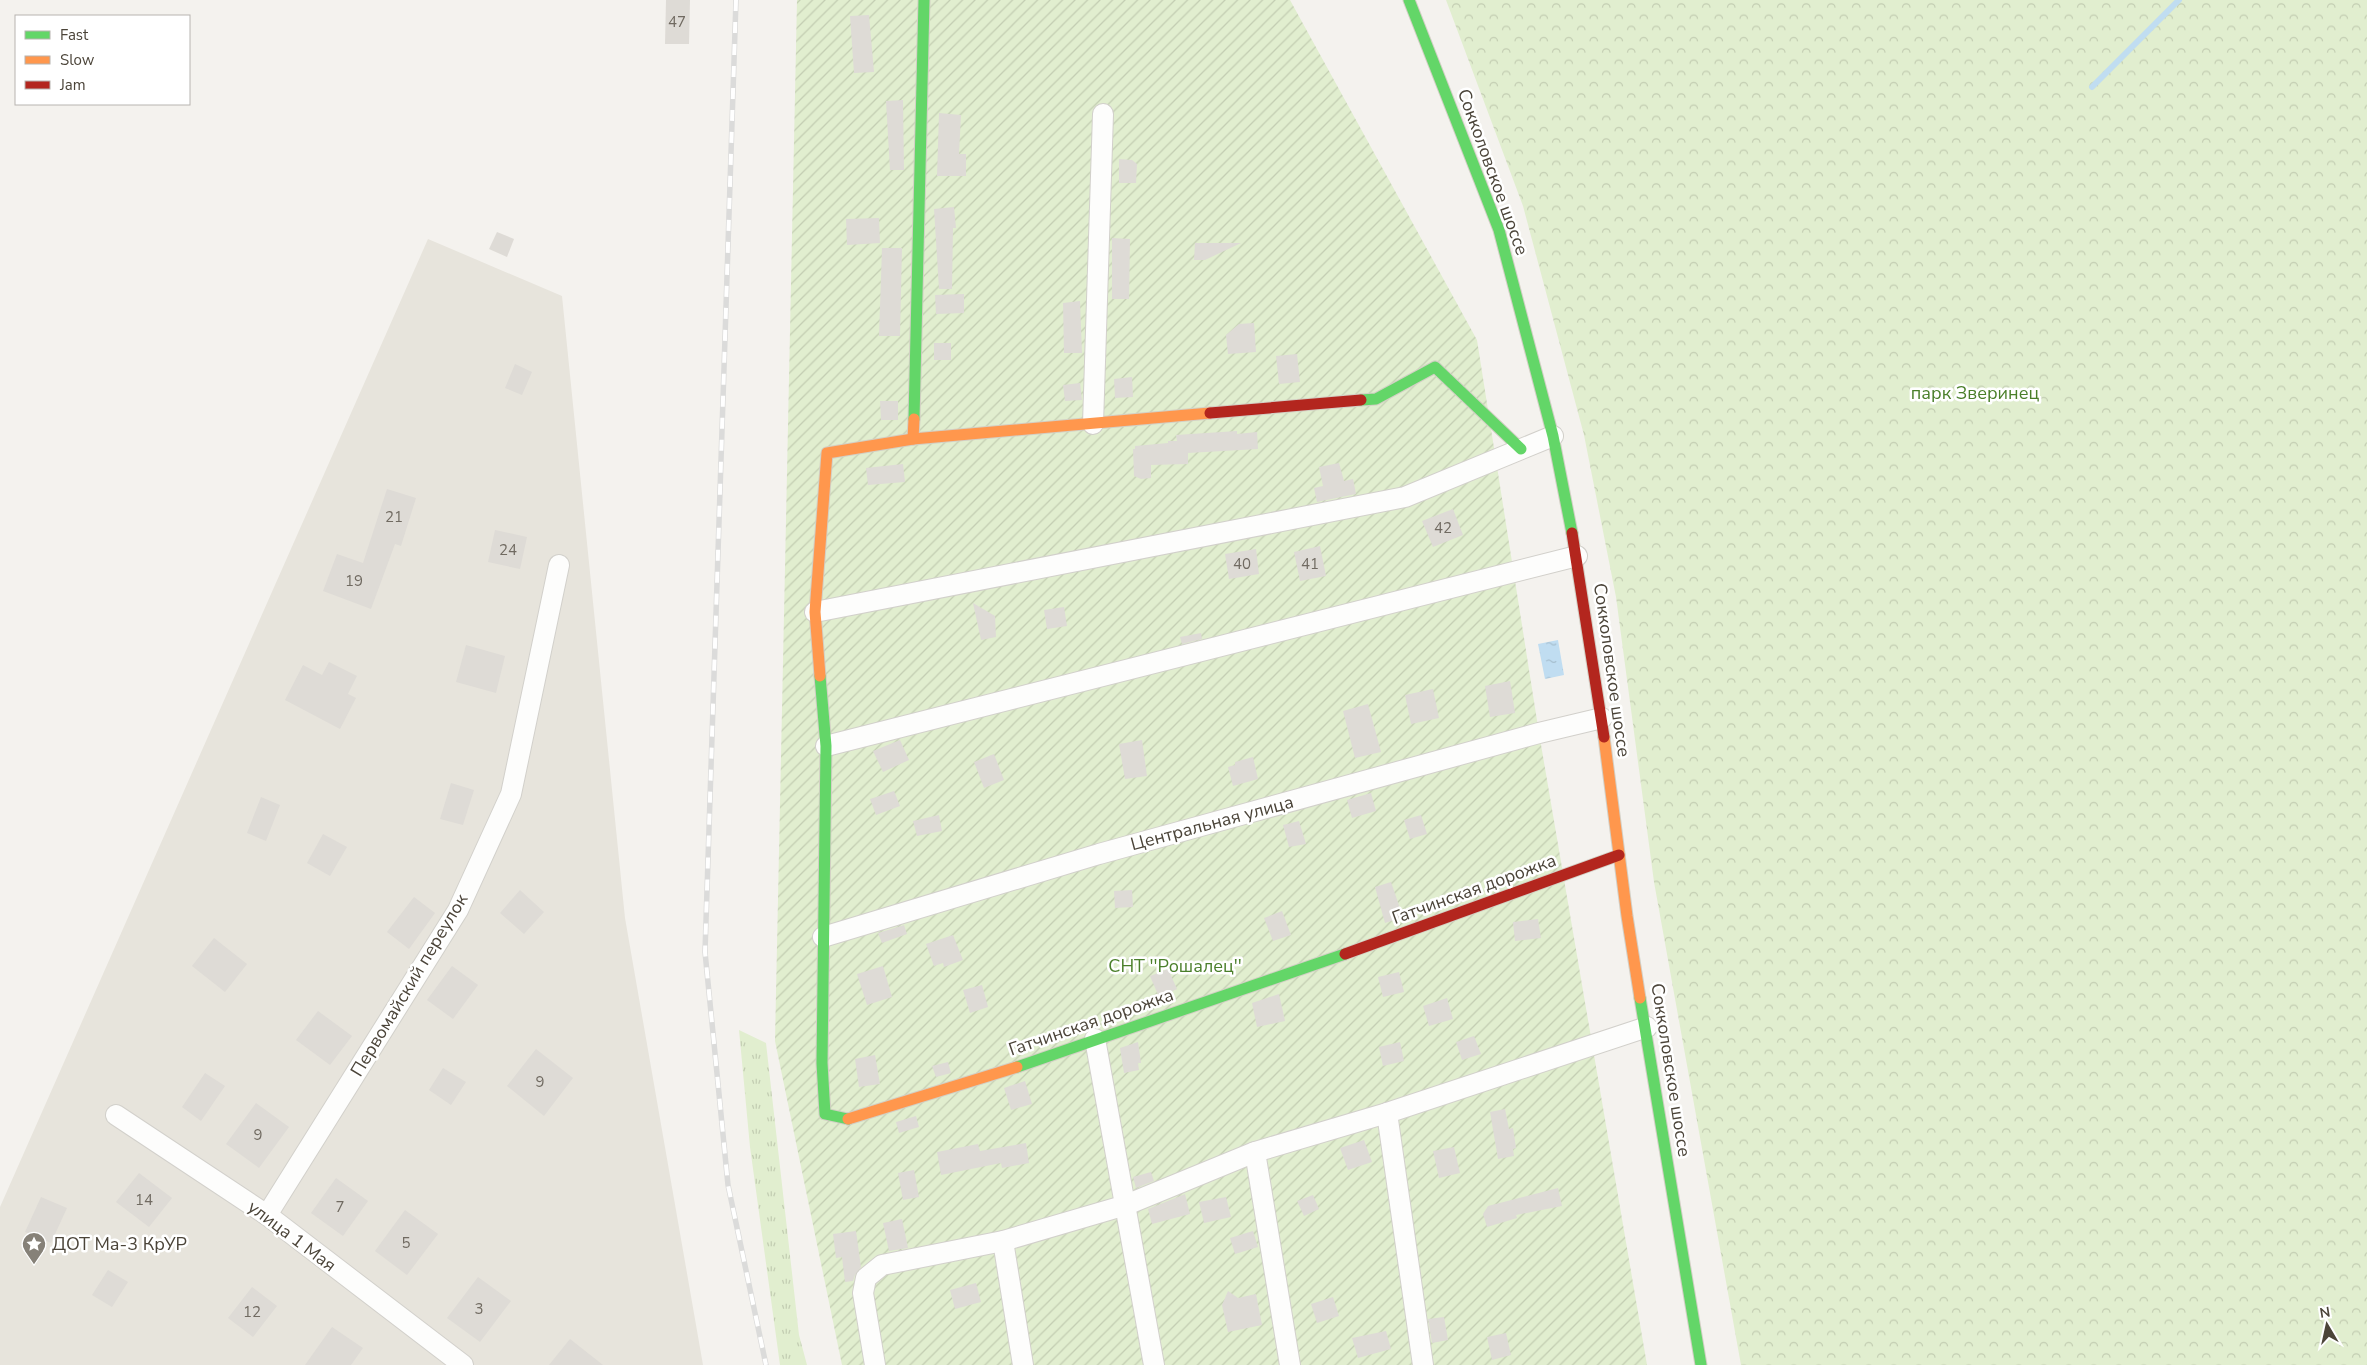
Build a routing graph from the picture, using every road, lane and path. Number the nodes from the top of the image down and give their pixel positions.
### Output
1 (924, 0) edge
2 (1409, 0) edge
3 (1103, 114) dead end
4 (1093, 424) junction
5 (1553, 436) junction
6 (913, 439) junction
7 (1521, 449) junction
8 (1577, 556) junction
9 (559, 565) dead end
10 (815, 612) junction
11 (1602, 718) junction
12 (826, 746) junction
13 (1619, 856) junction
14 (823, 937) junction
15 (1647, 1027) junction
16 (1095, 1039) junction
17 (1387, 1113) junction
18 (116, 1115) dead end
19 (1255, 1152) junction
20 (1126, 1205) junction
21 (267, 1216) junction
22 (1003, 1241) junction
23 (462, 1365) edge
24 (875, 1365) edge
25 (1023, 1365) edge
26 (1154, 1365) edge
27 (1290, 1365) edge
28 (1423, 1365) edge
29 (1701, 1365) edge

1 - 6 street
2 - 5 street, Сокколовское шоссе
3 - 4 street
4 - 6 street
4 - 7 street
5 - 7 street
5 - 8 street, Сокколовское шоссе
6 - 10 street
7 - 10 street
8 - 11 street, Сокколовское шоссе
8 - 12 street
9 - 21 street, Первомайский переулок
10 - 12 street
11 - 13 street, Сокколовское шоссе
11 - 14 street, Центральная улица
12 - 14 street
13 - 15 street, Сокколовское шоссе
13 - 16 street, Гатчинская дорожка
14 - 16 street, Гатчинская дорожка
15 - 17 street
15 - 29 street, Сокколовское шоссе
16 - 20 street
17 - 19 street
17 - 28 street
18 - 21 street, улица 1 Мая
19 - 20 street
19 - 27 street
20 - 22 street
20 - 26 street
21 - 23 street, улица 1 Мая
22 - 24 street
22 - 25 street

